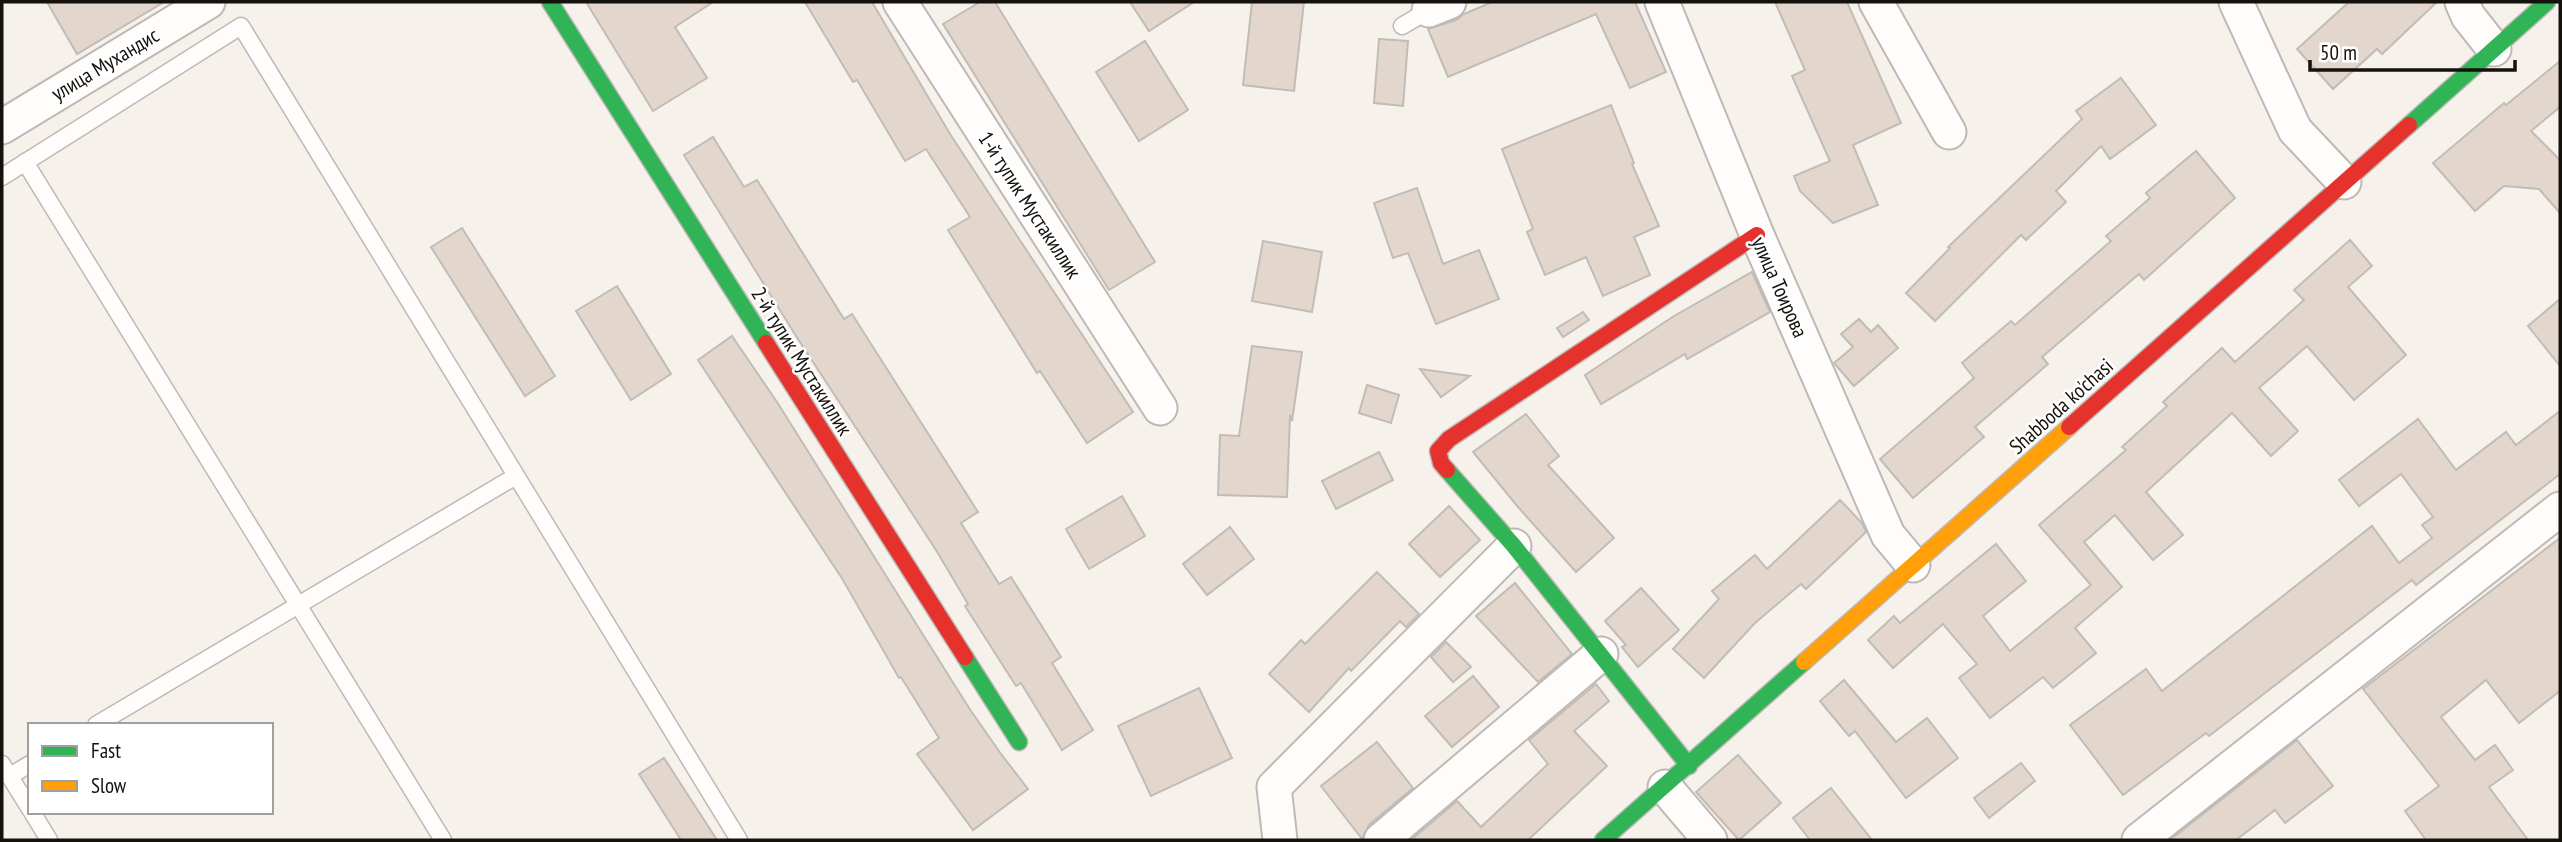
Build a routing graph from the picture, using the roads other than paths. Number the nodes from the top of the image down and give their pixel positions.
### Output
1 (208, 2) edge
2 (550, 2) edge
3 (900, 2) edge
4 (1661, 2) edge
5 (1876, 2) edge
6 (2236, 2) edge
7 (2462, 2) edge
8 (2547, 2) edge
9 (2494, 49) junction
10 (2, 127) edge
11 (1949, 132) dead end
12 (25, 162) junction
13 (2, 177) edge
14 (2344, 182) junction
15 (1758, 235) junction
16 (1160, 408) dead end
17 (516, 476) junction
18 (2560, 509) edge
19 (1514, 546) junction
20 (1913, 565) junction
21 (298, 606) junction
22 (1601, 654) junction
23 (99, 723) edge
24 (1019, 742) dead end
25 (28, 764) edge
26 (6, 770) edge
27 (1677, 776) junction
28 (28, 806) edge
29 (33, 814) edge
30 (49, 840) edge
31 (443, 840) edge
32 (739, 840) edge
33 (1280, 840) edge
34 (1381, 840) edge
35 (1603, 840) edge
36 (1710, 840) edge
37 (2139, 840) edge

1 - 10 street, улица Мухандис
2 - 24 street, 2-й тупик Мустакиллик
3 - 16 street, 1-й тупик Мустакиллик
4 - 15 street, улица Тоирова
5 - 11 street
6 - 14 street
7 - 9 street
8 - 9 street, Shabboda ko'chasi
9 - 14 street, Shabboda ko'chasi
12 - 13 lane
12 - 17 lane
12 - 21 lane
14 - 20 street, Shabboda ko'chasi
15 - 19 street
15 - 20 street, улица Тоирова
17 - 21 lane
17 - 32 lane
18 - 37 street
19 - 22 street
19 - 33 street
20 - 27 street, Shabboda ko'chasi
21 - 23 lane
21 - 31 lane
22 - 27 street
22 - 34 street
25 - 26 lane
26 - 28 lane
27 - 35 street, Shabboda ko'chasi
27 - 36 street
29 - 30 lane

